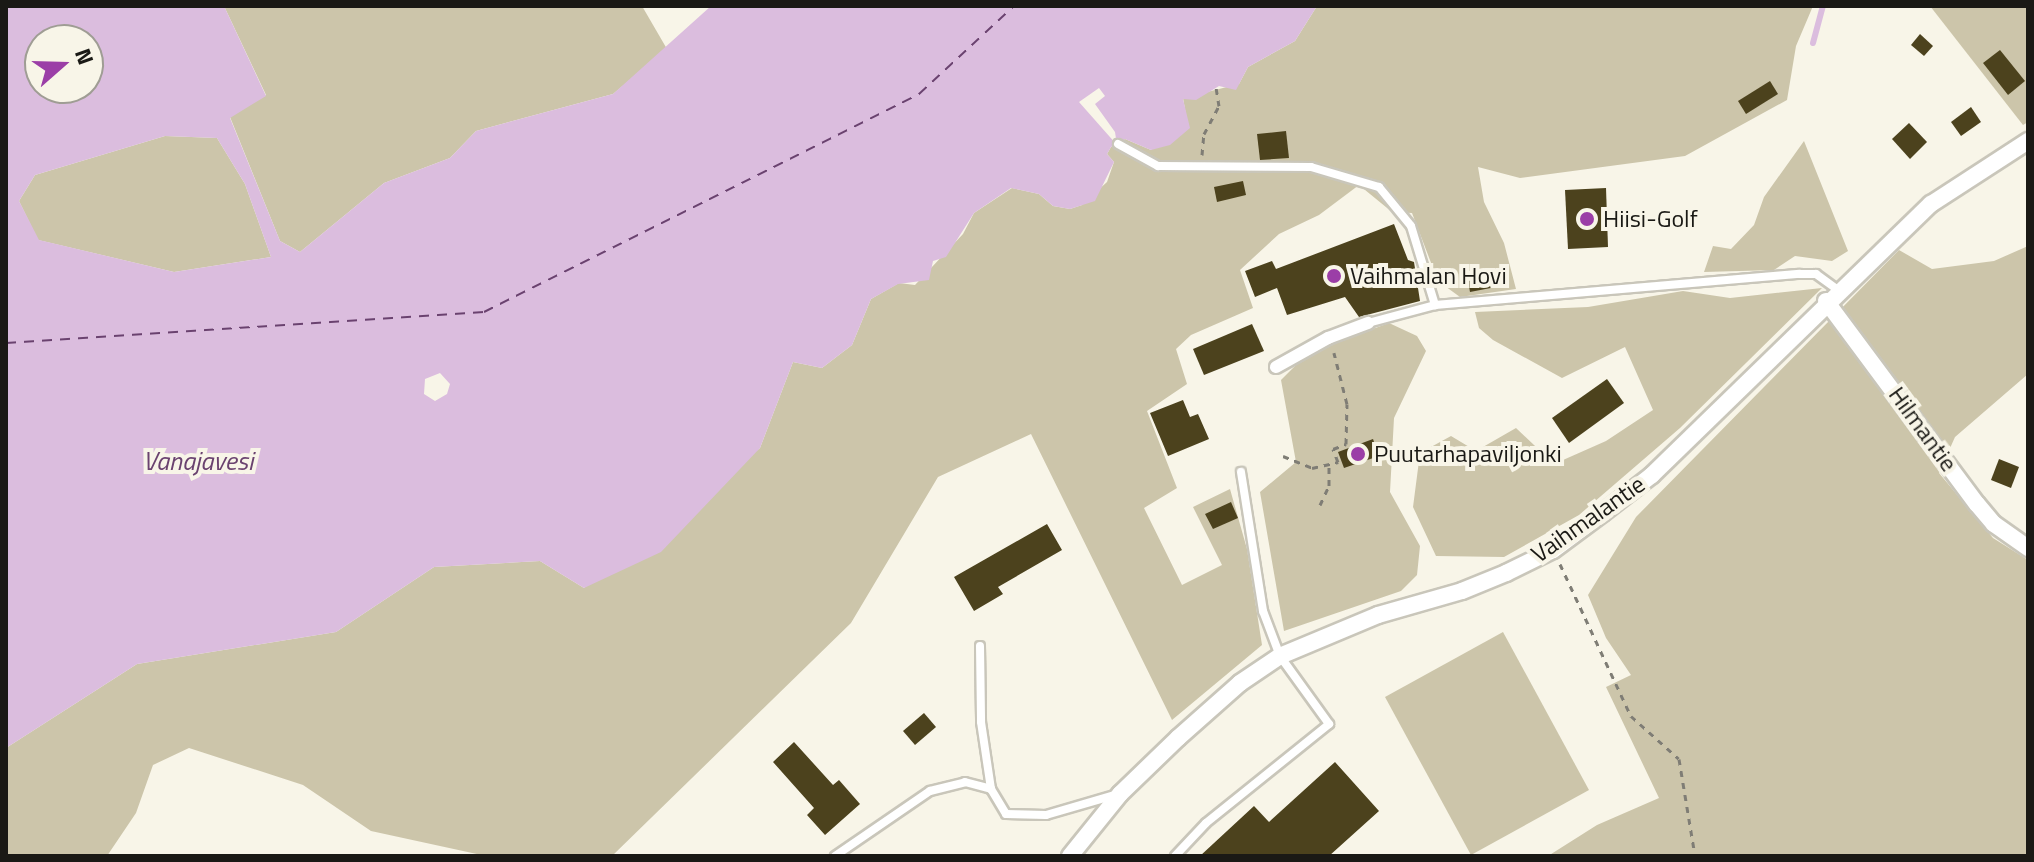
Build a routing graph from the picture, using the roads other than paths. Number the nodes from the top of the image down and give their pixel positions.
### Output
1 (2028, 141) edge
2 (1118, 144) dead end
3 (1832, 295) junction
4 (1435, 305) junction
5 (1368, 323) joint
6 (1276, 367) dead end
7 (1241, 472) dead end
8 (2028, 548) edge
9 (980, 646) dead end
10 (1280, 656) junction
11 (991, 789) junction
12 (1120, 794) junction
13 (835, 856) edge
14 (1070, 856) edge
15 (1175, 856) edge

1 - 3 street, Vaihmalantie
2 - 4 lane
3 - 4 lane
3 - 8 street, Hilmantie
3 - 10 street, Vaihmalantie
4 - 5 lane
5 - 6 street
7 - 10 lane
9 - 11 lane
10 - 12 street, Vaihmalantie
10 - 15 lane
11 - 12 lane
11 - 13 lane
12 - 14 street, Vaihmalantie

